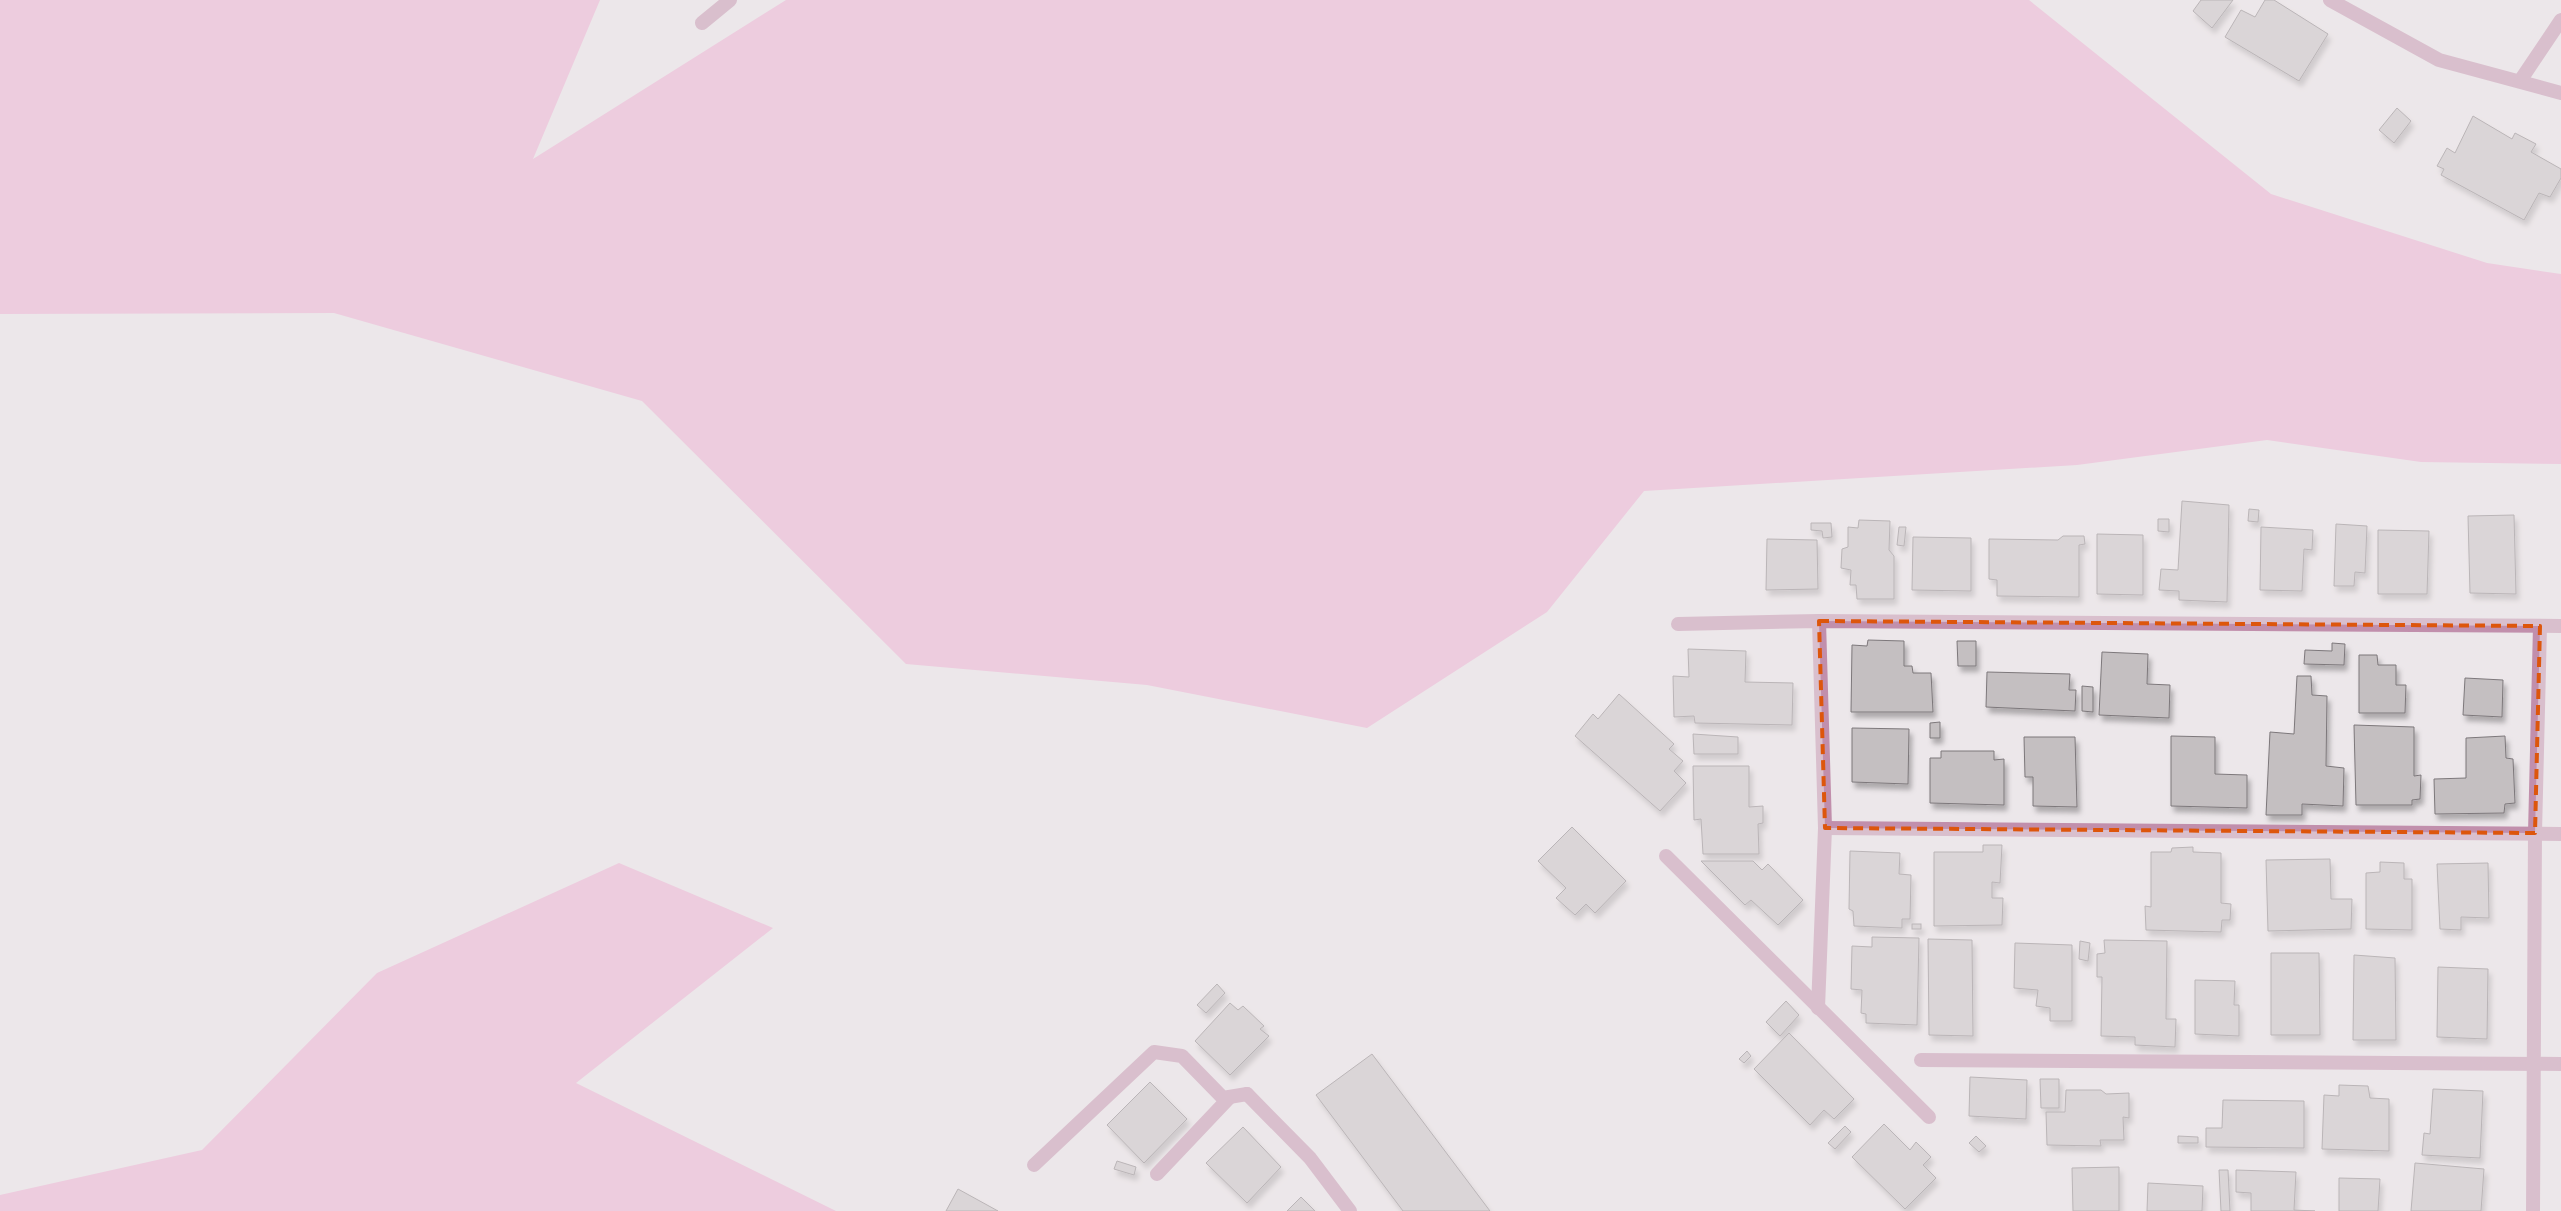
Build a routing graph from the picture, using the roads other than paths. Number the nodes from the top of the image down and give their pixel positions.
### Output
1 (730, 0) edge
2 (2330, 0) edge
3 (2561, 20) edge
4 (702, 23) dead end
5 (2520, 82) junction
6 (2561, 93) edge
7 (1819, 620) junction
8 (1678, 624) dead end
9 (2540, 626) junction
10 (2561, 626) edge
11 (1825, 828) junction
12 (2535, 834) junction
13 (2561, 834) edge
14 (1666, 856) dead end
15 (1818, 1008) junction
16 (1921, 1060) dead end
17 (2535, 1064) junction
18 (2561, 1064) edge
19 (1230, 1097) junction
20 (1929, 1118) dead end
21 (1034, 1165) dead end
22 (1157, 1174) dead end
23 (1350, 1211) edge
24 (2533, 1211) edge

1 - 4 street
2 - 5 street
3 - 5 street
5 - 6 street
7 - 8 street
7 - 9 street
7 - 11 street
9 - 10 street
9 - 12 street
11 - 12 street
11 - 15 street
12 - 13 street
12 - 17 street
14 - 15 street
15 - 20 street
16 - 17 street
17 - 18 street
17 - 24 street
19 - 21 street
19 - 22 street
19 - 23 street

